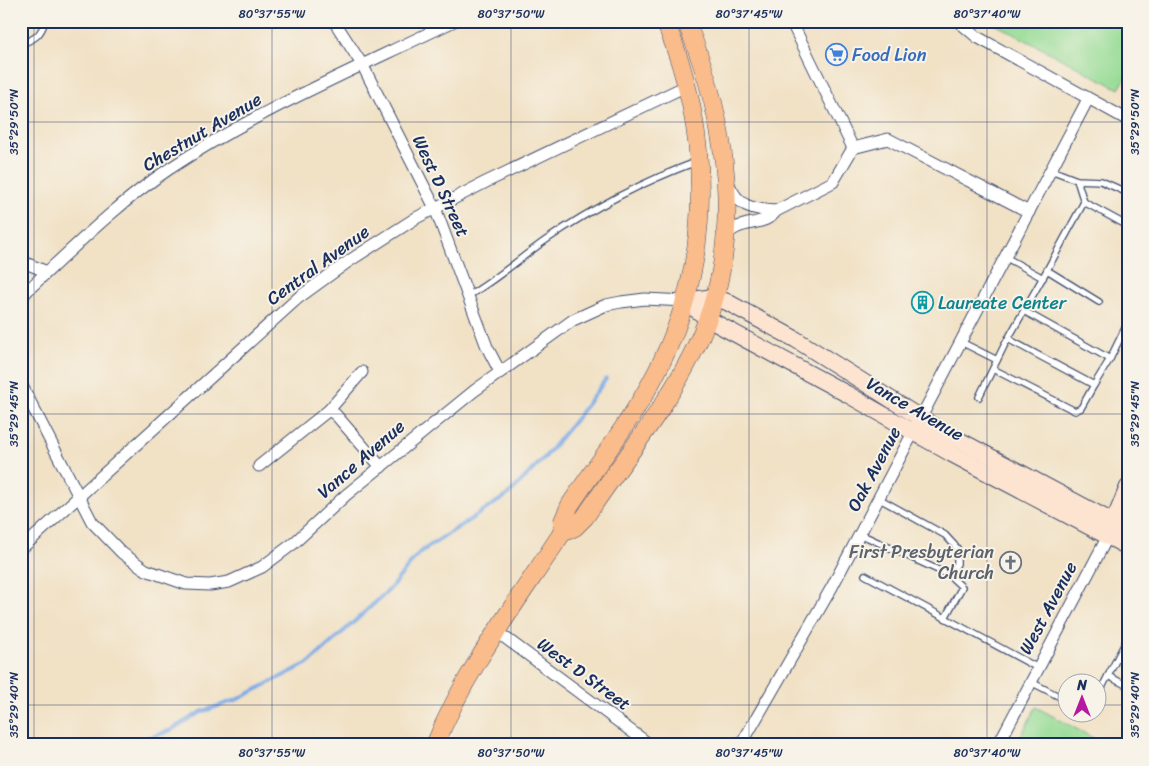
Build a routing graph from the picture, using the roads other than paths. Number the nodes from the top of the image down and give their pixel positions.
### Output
1 (45, 21) edge
2 (334, 21) edge
3 (454, 21) edge
4 (665, 21) edge
5 (686, 21) edge
6 (791, 21) edge
7 (958, 21) edge
8 (21, 44) edge
9 (363, 66) junction
10 (688, 85) junction
11 (1088, 99) junction
12 (1128, 120) edge
13 (853, 148) junction
14 (700, 161) junction
15 (1051, 170) junction
16 (727, 178) junction
17 (1077, 180) junction
18 (1128, 193) edge
19 (1084, 202) junction
20 (434, 208) junction
21 (776, 211) junction
22 (1029, 212) junction
23 (1128, 226) edge
24 (724, 242) junction
25 (1006, 257) junction
26 (21, 261) edge
27 (1047, 270) junction
28 (47, 272) junction
29 (1043, 278) junction
30 (468, 296) junction
31 (714, 297) junction
32 (21, 298) edge
33 (685, 302) junction
34 (1099, 302) dead end
35 (1024, 311) junction
36 (1126, 319) edge
37 (708, 320) junction
38 (1008, 338) junction
39 (960, 342) junction
40 (1110, 359) junction
41 (997, 360) junction
42 (993, 369) junction
43 (362, 372) dead end
44 (500, 372) junction
45 (21, 384) edge
46 (1094, 385) junction
47 (979, 397) dead end
48 (330, 410) junction
49 (916, 425) junction
50 (259, 466) dead end
51 (381, 467) junction
52 (1128, 487) edge
53 (78, 498) junction
54 (878, 498) junction
55 (1117, 530) edge
56 (562, 534) junction
57 (860, 534) junction
58 (1128, 547) edge
59 (21, 549) edge
60 (865, 575) dead end
61 (948, 575) junction
62 (945, 618) junction
63 (496, 631) junction
64 (1126, 641) dead end
65 (1038, 668) junction
66 (1108, 676) junction
67 (1106, 680) edge
68 (1031, 682) junction
69 (1128, 686) edge
70 (1056, 695) edge
71 (435, 745) edge
72 (650, 745) edge
73 (741, 745) edge
74 (998, 745) edge

1 - 8 lane
2 - 9 street, West D Street
3 - 9 street, Chestnut Avenue
4 - 10 main road
5 - 16 main road
6 - 13 street
7 - 11 street
9 - 20 street, West D Street
9 - 28 street, Chestnut Avenue
10 - 14 main road
10 - 20 street, Central Avenue
11 - 12 street
11 - 15 street, Oak Avenue
13 - 21 street
13 - 22 street
14 - 30 lane
14 - 33 main road
15 - 17 lane
15 - 22 street, Oak Avenue
16 - 21 street
16 - 24 main road
17 - 18 lane
17 - 19 lane
19 - 23 lane
19 - 27 lane
20 - 30 street, West D Street
20 - 53 street, Central Avenue
21 - 24 street
22 - 25 street, Oak Avenue
24 - 31 main road
25 - 29 lane
25 - 39 street, Oak Avenue
26 - 28 street
27 - 29 lane
27 - 34 lane
28 - 32 street, Chestnut Avenue
29 - 35 lane
30 - 44 street, West D Street
31 - 33 street, Vance Avenue
31 - 37 main road
31 - 49 street, Vance Avenue
33 - 37 street, Vance Avenue
33 - 44 street, Vance Avenue
33 - 56 main road
35 - 38 lane
35 - 40 lane
36 - 40 lane
37 - 49 street, Vance Avenue
37 - 56 main road
38 - 41 lane
38 - 46 lane
39 - 41 lane
39 - 49 street, Oak Avenue
40 - 46 lane
41 - 42 lane
42 - 46 lane
42 - 47 lane
43 - 48 street
44 - 51 street, Vance Avenue
45 - 53 street
48 - 50 street
48 - 51 street
49 - 54 street, Oak Avenue
49 - 55 street, Vance Avenue
51 - 53 street, Vance Avenue
52 - 55 street, West Avenue
53 - 59 street, Central Avenue
54 - 57 street, Oak Avenue
54 - 61 lane
55 - 58 street, Vance Avenue
55 - 65 street, West Avenue
56 - 63 main road
57 - 61 lane
57 - 73 street, Oak Avenue
60 - 62 lane
61 - 62 lane
62 - 65 lane
63 - 71 main road
63 - 72 street, West D Street
64 - 66 lane
65 - 68 street, West Avenue
66 - 67 lane
66 - 69 lane
68 - 70 lane
68 - 74 street, West Avenue

